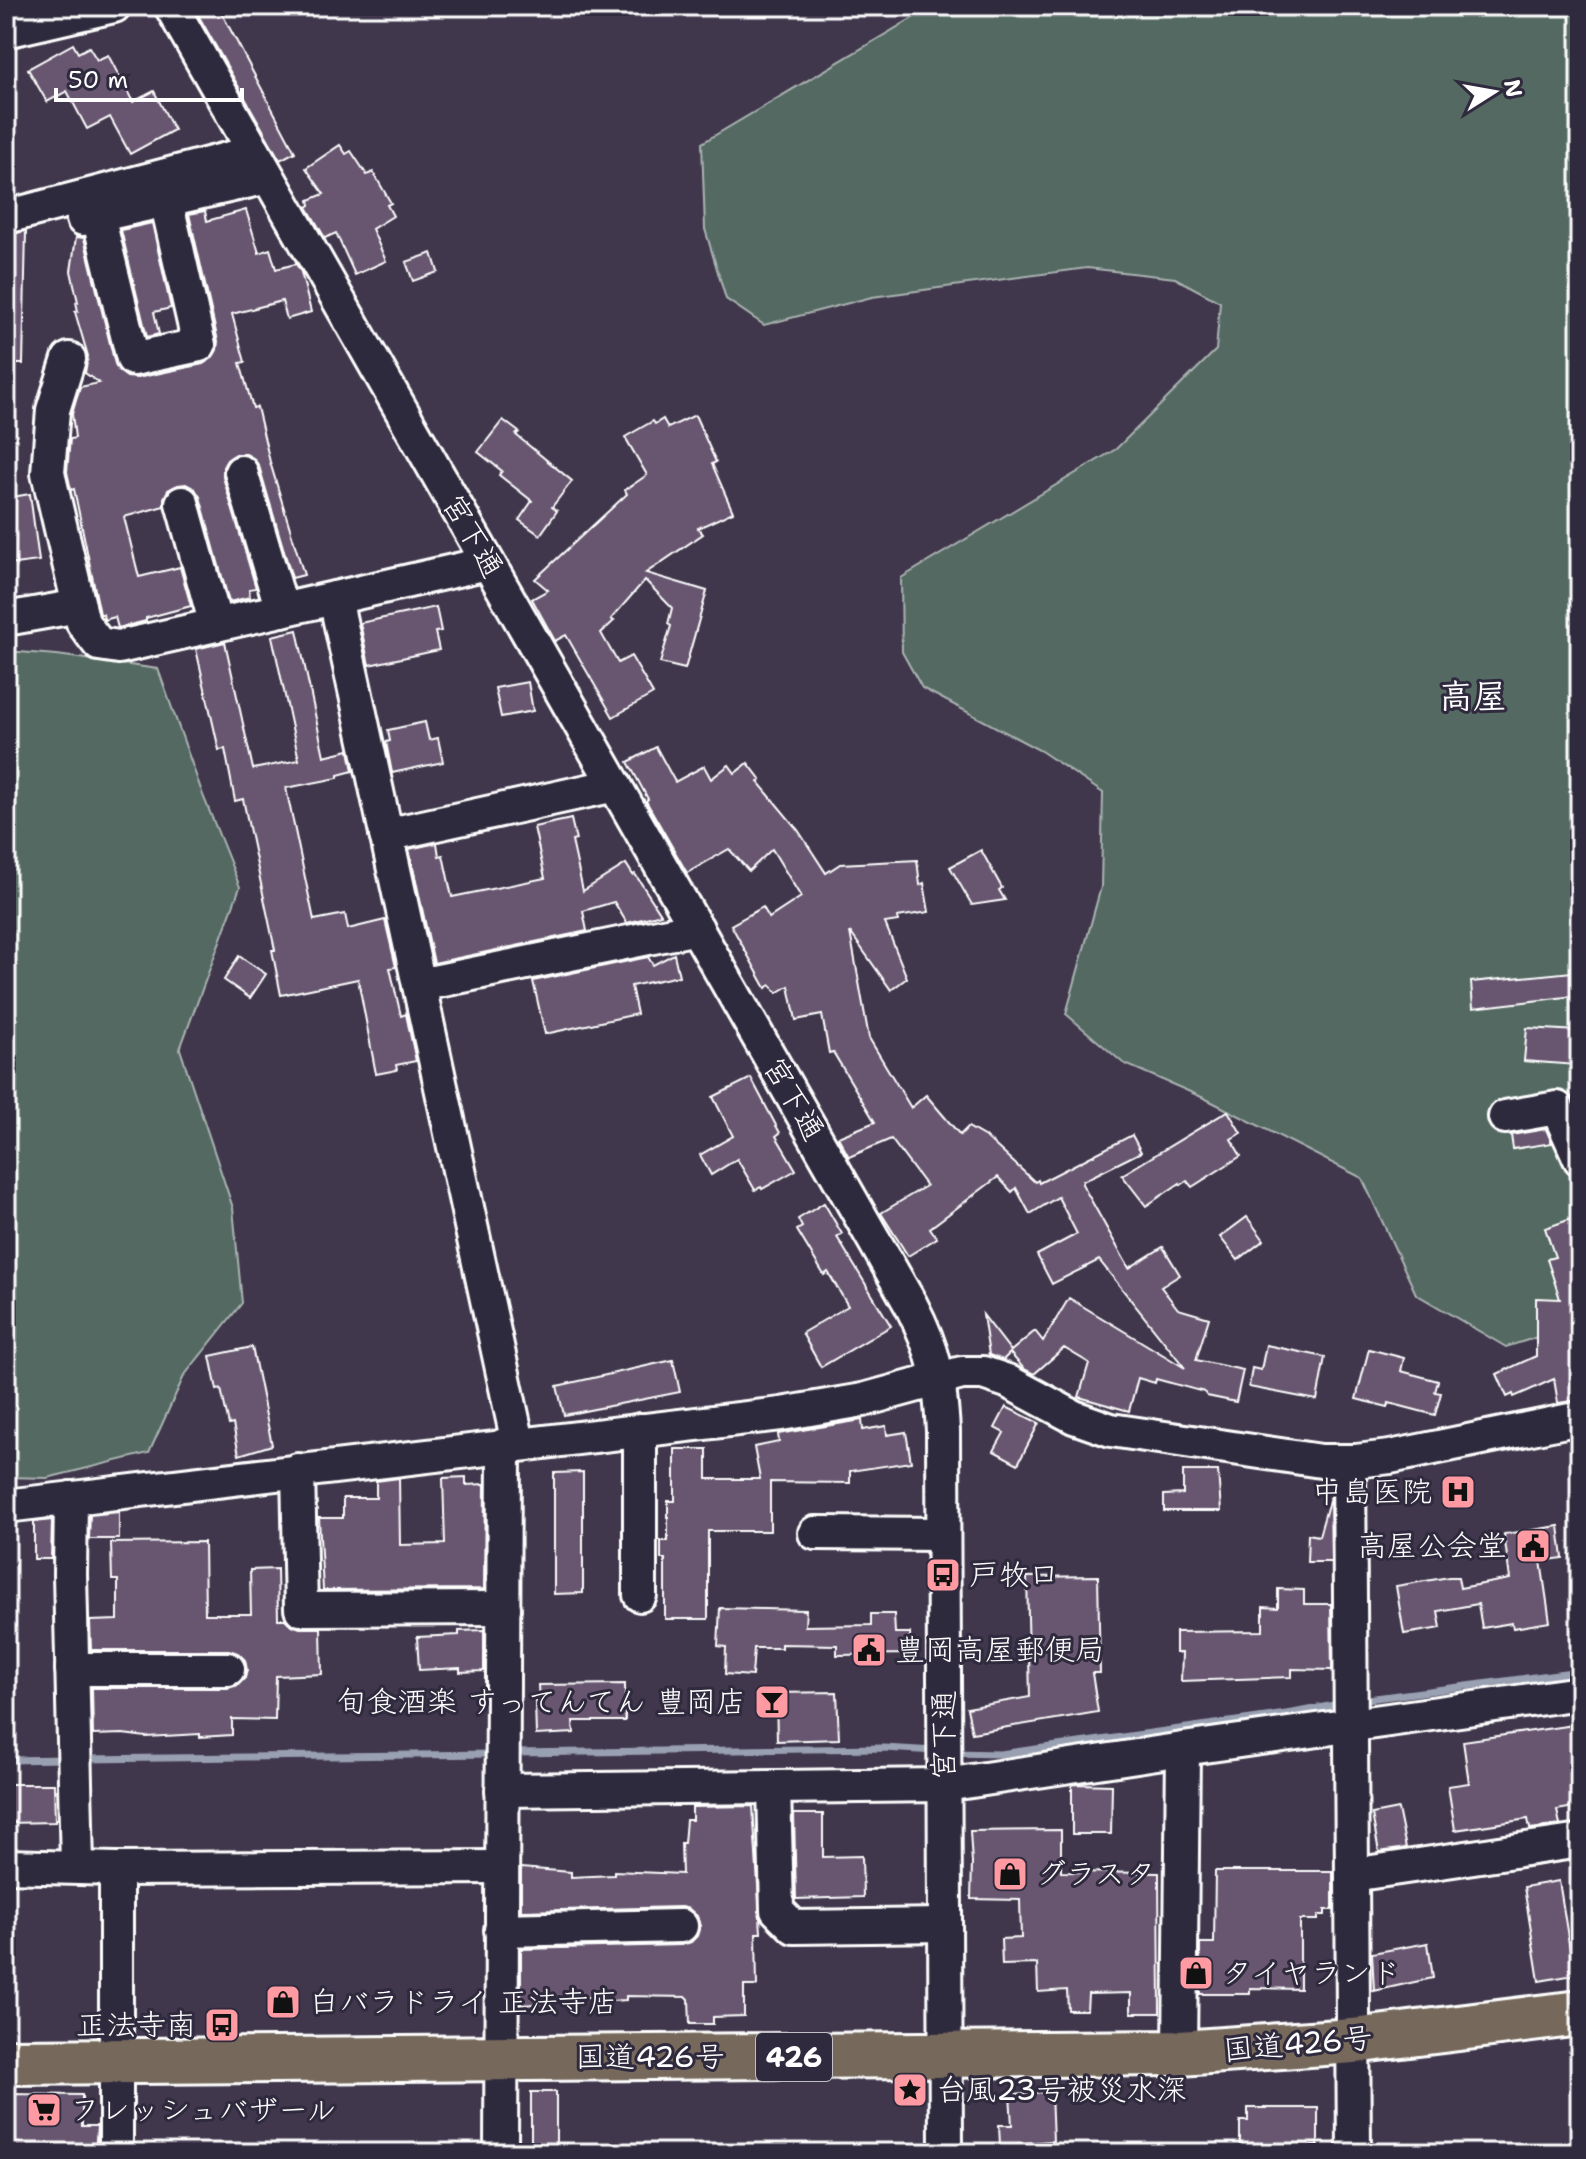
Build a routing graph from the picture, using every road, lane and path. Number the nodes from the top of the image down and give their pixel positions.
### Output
1 (114, 6) edge
2 (171, 6) edge
3 (6, 31) edge
4 (261, 165) junction
5 (166, 200) junction
6 (6, 217) edge
7 (69, 359) dead end
8 (241, 472) dead end
9 (182, 503) dead end
10 (488, 563) junction
11 (335, 598) junction
12 (79, 606) junction
13 (282, 610) junction
14 (6, 619) edge
15 (216, 625) junction
16 (615, 785) junction
17 (386, 835) junction
18 (697, 928) junction
19 (419, 985) junction
20 (1505, 1117) dead end
21 (1580, 1159) edge
22 (939, 1380) junction
23 (1580, 1418) edge
24 (640, 1430) junction
25 (511, 1444) junction
26 (1349, 1461) junction
27 (298, 1470) junction
28 (71, 1498) junction
29 (6, 1506) edge
30 (815, 1533) dead end
31 (943, 1534) junction
32 (640, 1595) dead end
33 (504, 1608) junction
34 (72, 1669) junction
35 (228, 1669) dead end
36 (1580, 1693) edge
37 (1351, 1722) junction
38 (1183, 1749) junction
39 (944, 1777) junction
40 (502, 1780) junction
41 (774, 1787) junction
42 (1580, 1841) edge
43 (6, 1866) edge
44 (77, 1866) junction
45 (502, 1867) junction
46 (116, 1869) junction
47 (1352, 1875) junction
48 (945, 1925) junction
49 (681, 1926) dead end
50 (501, 1930) junction
51 (1580, 2013) edge
52 (1353, 2041) junction
53 (1180, 2053) junction
54 (946, 2056) junction
55 (500, 2057) junction
56 (6, 2062) edge
57 (115, 2062) junction
58 (116, 2153) edge
59 (501, 2153) edge
60 (946, 2153) edge
61 (1354, 2153) edge

1 - 3 street
2 - 4 street, 宮下通
4 - 5 street
4 - 6 street
4 - 10 street, 宮下通
5 - 5 street
7 - 12 street
8 - 13 street
9 - 15 street
10 - 11 street
10 - 16 street, 宮下通
11 - 13 street
11 - 17 street
12 - 14 street
12 - 15 street
13 - 15 street
16 - 17 street
16 - 18 street, 宮下通
17 - 19 street
18 - 19 street
18 - 22 street, 宮下通
19 - 25 street
20 - 21 street
22 - 24 street
22 - 26 street
22 - 31 street, 宮下通
23 - 26 street
24 - 25 street
24 - 32 street
25 - 27 street
25 - 33 street
26 - 37 street
27 - 28 street
27 - 33 street
28 - 29 street
28 - 34 street
30 - 31 street
31 - 39 street, 宮下通
33 - 40 street
34 - 35 street
34 - 44 street
36 - 37 street
37 - 38 street
37 - 47 street
38 - 39 street
38 - 53 street
39 - 41 street
39 - 48 street, 宮下通
40 - 41 street
40 - 45 street
41 - 48 street
42 - 47 street
43 - 44 street
44 - 46 street
45 - 46 street
45 - 50 street
46 - 57 street
47 - 52 street
48 - 54 street, 宮下通
49 - 50 street
50 - 55 street
51 - 52 highway, 国道426号 / 426
52 - 53 highway, 国道426号 / 426
52 - 61 street
53 - 54 highway, 国道426号 / 426
54 - 55 highway, 国道426号 / 426
54 - 60 street, 宮下通
55 - 57 highway, 国道426号 / 426
55 - 59 street
56 - 57 highway, 国道426号 / 426
57 - 58 street

